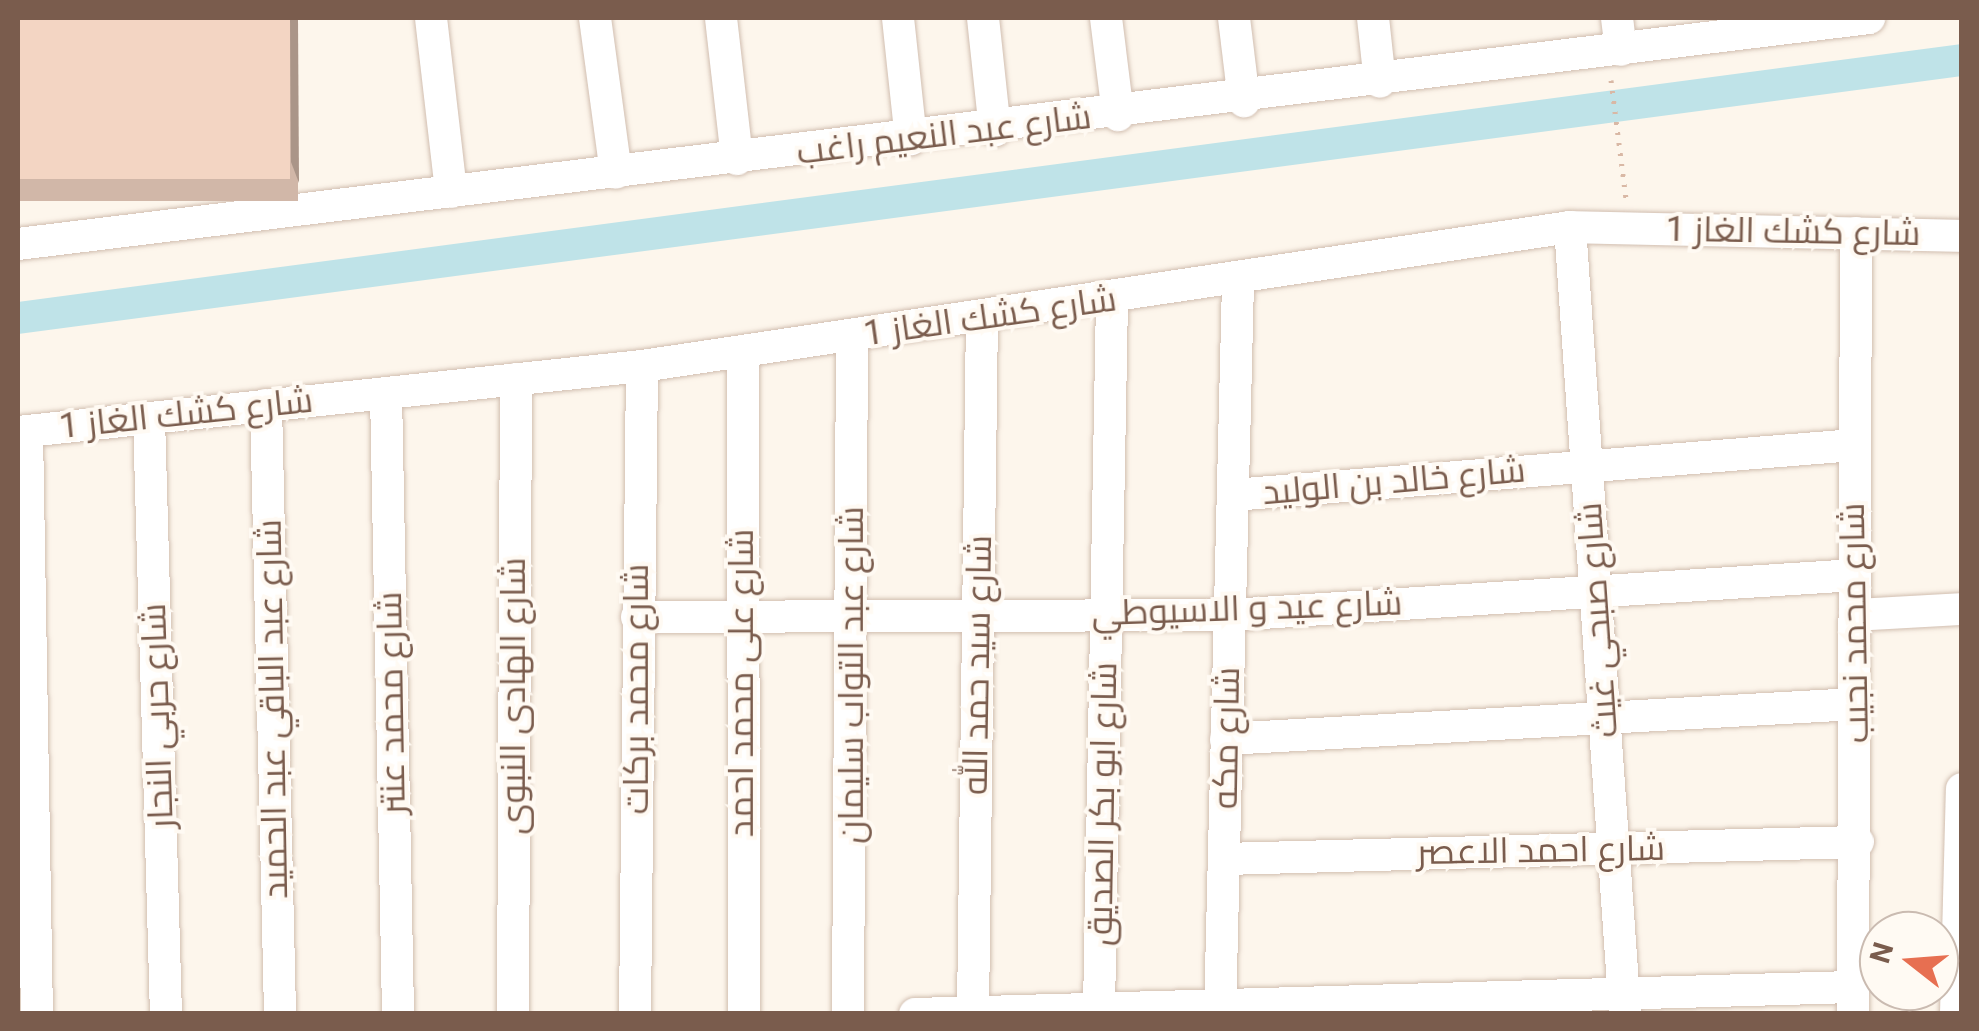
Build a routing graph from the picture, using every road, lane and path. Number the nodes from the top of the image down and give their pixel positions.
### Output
1 (431, 18) edge
2 (595, 18) edge
3 (721, 18) edge
4 (898, 18) edge
5 (983, 18) edge
6 (1106, 18) edge
7 (1234, 18) edge
8 (1372, 18) edge
9 (1616, 18) edge
10 (1869, 18) edge
11 (1813, 21) edge
12 (1614, 51) junction
13 (1380, 82) junction
14 (1244, 101) junction
15 (1118, 115) junction
16 (994, 130) junction
17 (911, 139) junction
18 (737, 159) junction
19 (616, 173) junction
20 (451, 192) junction
21 (1626, 200) dead end
22 (1570, 227) junction
23 (1856, 233) junction
24 (1962, 236) edge
25 (18, 244) edge
26 (1238, 282) junction
27 (1112, 300) junction
28 (982, 318) junction
29 (852, 336) junction
30 (742, 352) junction
31 (642, 366) junction
32 (516, 379) junction
33 (386, 393) junction
34 (266, 406) junction
35 (149, 418) junction
36 (22, 431) edge
37 (1854, 445) junction
38 (1587, 466) junction
39 (1233, 495) junction
40 (1855, 575) junction
41 (1596, 592) junction
42 (1962, 609) edge
43 (854, 612) junction
44 (742, 613) junction
45 (979, 613) junction
46 (1108, 615) junction
47 (1230, 615) junction
48 (1855, 615) junction
49 (637, 617) junction
50 (1856, 704) junction
51 (1606, 718) junction
52 (1226, 739) junction
53 (1962, 788) edge
54 (1858, 842) junction
55 (1615, 848) junction
56 (1224, 859) junction
57 (1960, 901) edge
58 (1853, 1000) edge
59 (1624, 1003) edge
60 (1099, 1008) junction
61 (1220, 1008) edge
62 (973, 1012) edge
63 (37, 1014) edge
64 (166, 1014) edge
65 (280, 1014) edge
66 (398, 1014) edge
67 (513, 1014) edge
68 (635, 1014) edge
69 (744, 1014) edge
70 (848, 1014) edge
71 (914, 1014) edge
72 (1956, 1014) edge

1 - 20 street
2 - 19 street
3 - 18 street
4 - 17 street
5 - 16 street
6 - 15 street
7 - 14 street
8 - 13 street
9 - 12 street
10 - 11 street, شارع عبد النعيم راغب
11 - 12 street, شارع عبد النعيم راغب
12 - 13 street, شارع عبد النعيم راغب
12 - 21 path
13 - 14 street, شارع عبد النعيم راغب
14 - 15 street, شارع عبد النعيم راغب
15 - 16 street, شارع عبد النعيم راغب
16 - 17 street, شارع عبد النعيم راغب
17 - 18 street, شارع عبد النعيم راغب
18 - 19 street, شارع عبد النعيم راغب
19 - 20 street, شارع عبد النعيم راغب
20 - 25 street, شارع عبد النعيم راغب
22 - 23 street, شارع كشك الغاز 1
22 - 26 street, شارع كشك الغاز 1
22 - 38 street, شارع صبحي غيث
23 - 24 street, شارع كشك الغاز 1
23 - 37 street, شارع محمد نجيب
26 - 27 street, شارع كشك الغاز 1
26 - 39 street, شارع مكه
27 - 28 street, شارع كشك الغاز 1
27 - 46 street, شارع ابو بكر الصديق
28 - 29 street, شارع كشك الغاز 1
28 - 45 street, شارع سيد حمد الله
29 - 30 street, شارع كشك الغاز 1
29 - 43 street, شارع عبد التواب سليمان
30 - 31 street, شارع كشك الغاز 1
30 - 44 street, شارع على محمد احمد
31 - 32 street, شارع كشك الغاز 1
31 - 49 street, شارع محمد بركات
32 - 33 street, شارع كشك الغاز 1
32 - 67 street, شارع الهادى النبوى
33 - 34 street, شارع كشك الغاز 1
33 - 66 street, شارع محمد عنتر
34 - 35 street, شارع كشك الغاز 1
34 - 65 street, شارع عبد الباقي عبد الحميد
35 - 36 street, شارع كشك الغاز 1
35 - 64 street, شارع حربي النجار
36 - 63 street
37 - 38 street, شارع خالد بن الوليد
37 - 40 street, شارع محمد نجيب
38 - 39 street, شارع خالد بن الوليد
38 - 41 street, شارع صبحي غيث
39 - 47 street, شارع مكه
40 - 41 street, شارع عيد و الاسيوطي
40 - 48 street, شارع محمد نجيب
41 - 47 street, شارع عيد و الاسيوطي
41 - 51 street, شارع صبحي غيث
42 - 48 street
43 - 44 street, شارع عيد و الاسيوطي
43 - 45 street, شارع عيد و الاسيوطي
43 - 70 street, شارع عبد التواب سليمان
44 - 49 street, شارع عيد و الاسيوطي
44 - 69 street, شارع على محمد احمد
45 - 46 street, شارع عيد و الاسيوطي
45 - 62 street, شارع سيد حمد الله
46 - 47 street, شارع عيد و الاسيوطي
46 - 60 street, شارع ابو بكر الصديق
47 - 52 street, شارع مكه
48 - 50 street, شارع محمد نجيب
49 - 68 street, شارع محمد بركات
50 - 51 street
50 - 54 street, شارع محمد نجيب
51 - 52 street
51 - 55 street, شارع صبحي غيث
52 - 56 street, شارع مكه
53 - 57 street
54 - 55 street, شارع احمد الاعصر
54 - 58 street, شارع محمد نجيب
55 - 56 street, شارع احمد الاعصر
55 - 59 street, شارع صبحي غيث
56 - 61 street, شارع مكه
57 - 72 street
58 - 59 street
59 - 61 street
60 - 61 street
60 - 62 street
62 - 71 street

